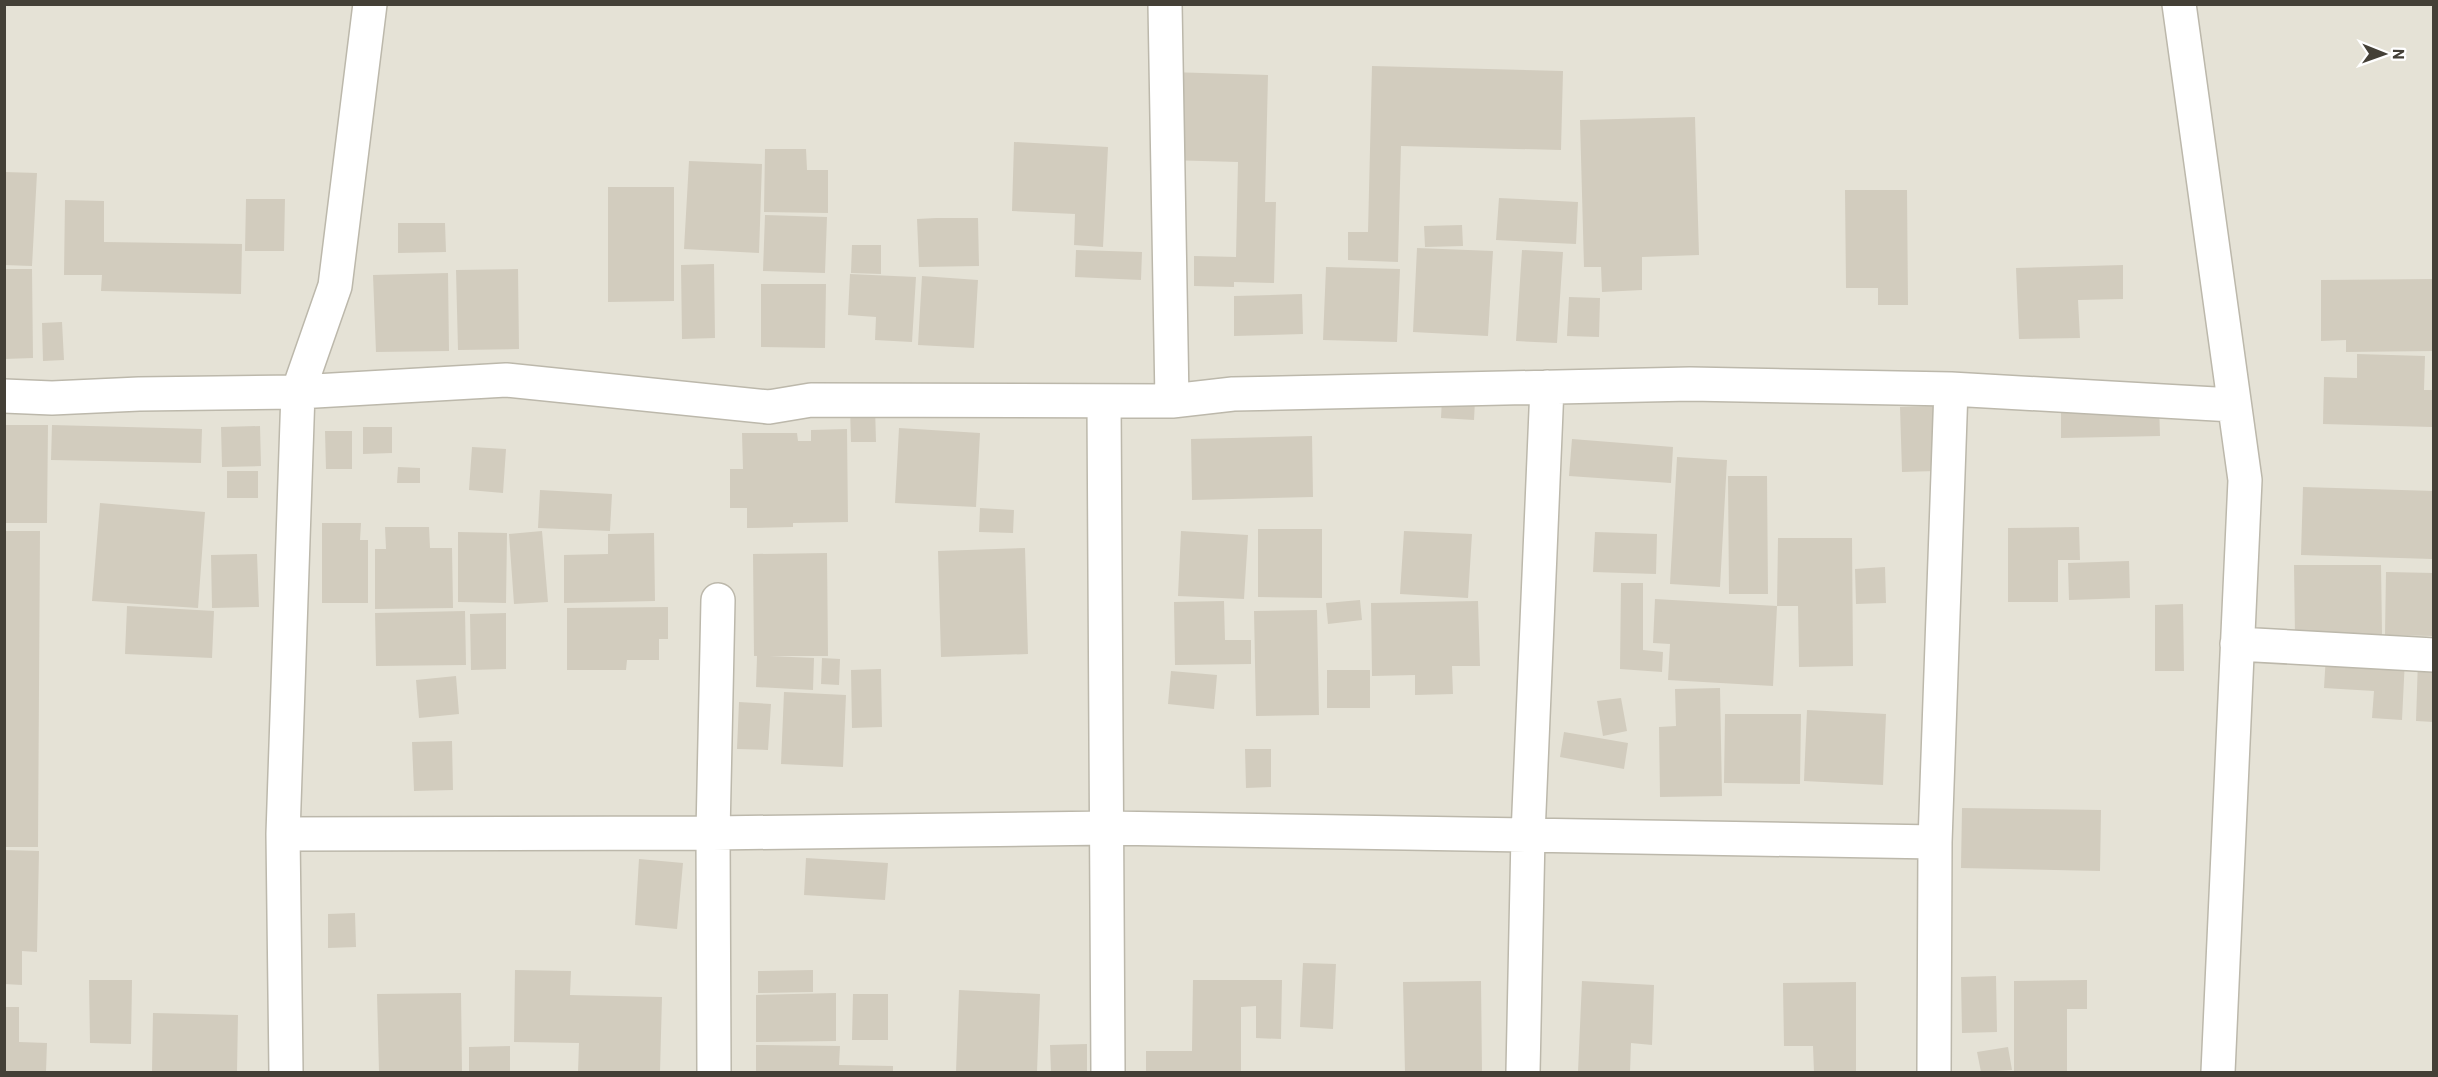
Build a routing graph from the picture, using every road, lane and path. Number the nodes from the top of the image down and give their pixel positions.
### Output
1 (370, 4) edge
2 (1165, 4) edge
3 (2180, 4) edge
4 (1547, 387) junction
5 (1951, 389) junction
6 (298, 392) junction
7 (4, 396) edge
8 (1104, 401) junction
9 (1172, 401) junction
10 (2233, 405) junction
11 (718, 600) dead end
12 (2237, 644) junction
13 (2433, 655) edge
14 (1108, 828) junction
15 (713, 833) junction
16 (283, 834) junction
17 (1527, 835) junction
18 (1935, 842) junction
19 (286, 1072) edge
20 (714, 1072) edge
21 (1108, 1072) edge
22 (1523, 1072) edge
23 (1934, 1072) edge
24 (2218, 1072) edge

1 - 6 street
2 - 9 street
3 - 10 street
4 - 5 street
4 - 9 street
4 - 17 street
5 - 10 street
5 - 18 street
6 - 7 street
6 - 8 street
6 - 16 street
8 - 9 street
8 - 14 street
10 - 12 street
11 - 15 street
12 - 13 street
12 - 24 street
14 - 15 street
14 - 17 street
14 - 21 street
15 - 16 street
15 - 20 street
16 - 19 street
17 - 18 street
17 - 22 street
18 - 23 street

